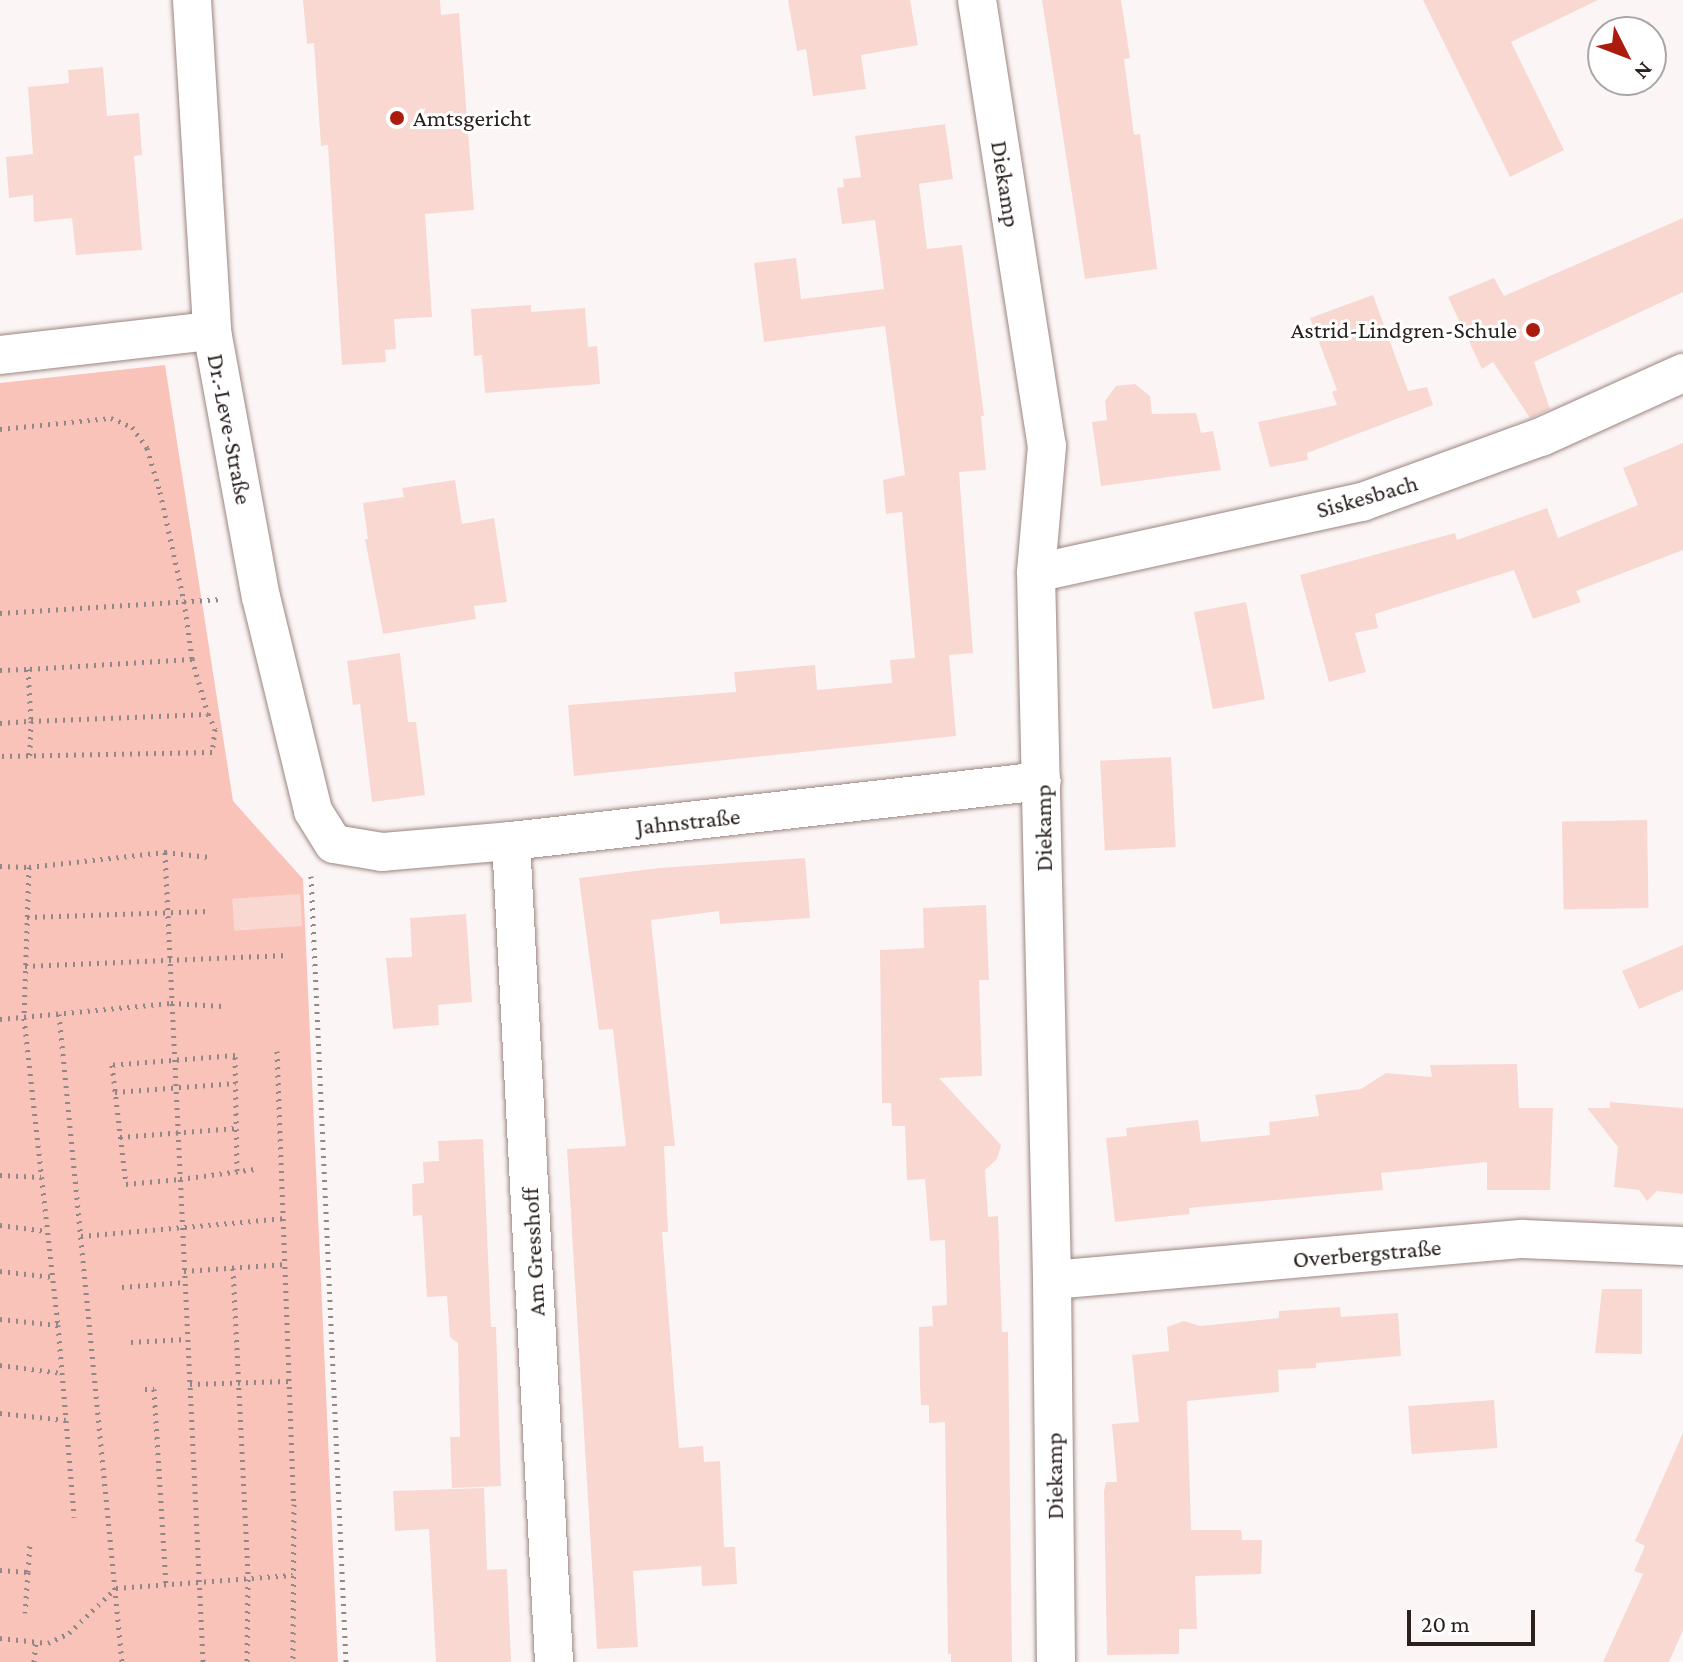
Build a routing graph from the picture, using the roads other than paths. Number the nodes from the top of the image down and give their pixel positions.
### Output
1 (192, 0) edge
2 (977, 0) edge
3 (212, 331) junction
4 (0, 355) edge
5 (1683, 373) edge
6 (1036, 573) junction
7 (1042, 781) junction
8 (511, 841) junction
9 (334, 844) joint
10 (1683, 1246) edge
11 (1052, 1280) junction
12 (554, 1662) edge
13 (1056, 1662) edge

1 - 3 street, Dr.-Leve-Straße
2 - 6 street, Diekamp
3 - 4 street
3 - 9 street, Dr.-Leve-Straße
5 - 6 street, Siskesbach
6 - 7 street, Diekamp
7 - 8 street, Jahnstraße
7 - 11 street, Diekamp
8 - 9 street, Jahnstraße
8 - 12 street, Am Gresshoff
10 - 11 street, Overbergstraße
11 - 13 street, Diekamp

